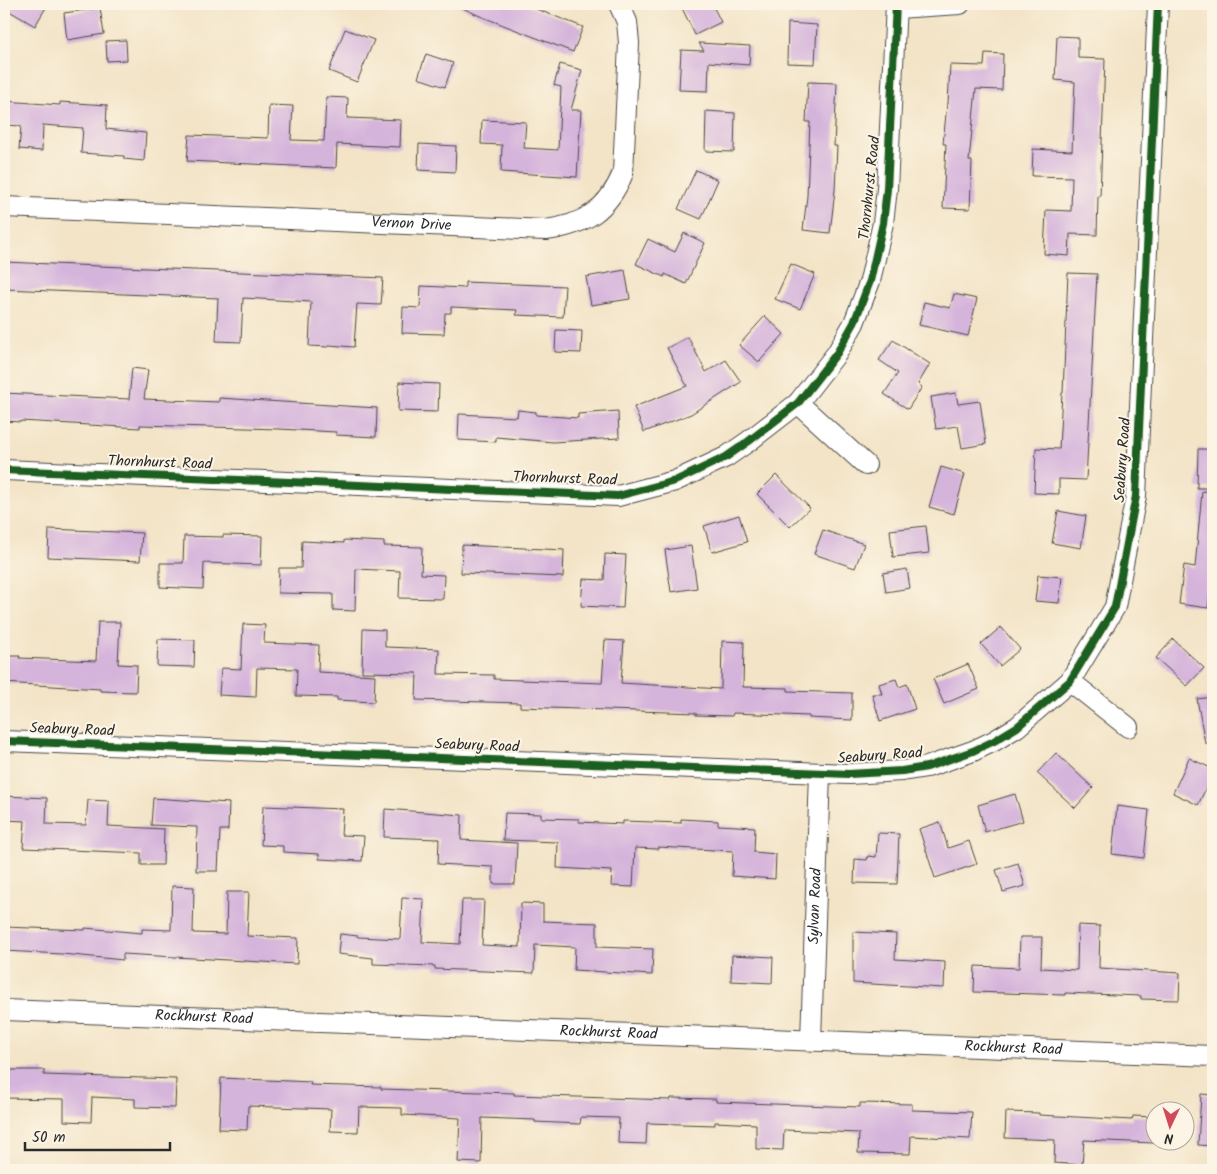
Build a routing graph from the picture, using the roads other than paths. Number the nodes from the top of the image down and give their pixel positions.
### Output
1 (619, 4) edge
2 (960, 4) edge
3 (1158, 4) edge
4 (896, 6) edge
5 (4, 207) edge
6 (798, 403) junction
7 (866, 465) dead end
8 (4, 470) edge
9 (1070, 682) junction
10 (1128, 727) dead end
11 (4, 741) edge
12 (820, 773) junction
13 (4, 1010) edge
14 (811, 1040) junction
15 (1213, 1056) edge

1 - 5 street, Vernon Drive
2 - 4 street
3 - 9 street, Seabury Road
4 - 6 street, Thornhurst Road
6 - 7 street
6 - 8 street, Thornhurst Road
9 - 10 street
9 - 12 street, Seabury Road
11 - 12 street, Seabury Road
12 - 14 street, Sylvan Road
13 - 14 street, Rockhurst Road
14 - 15 street, Rockhurst Road

